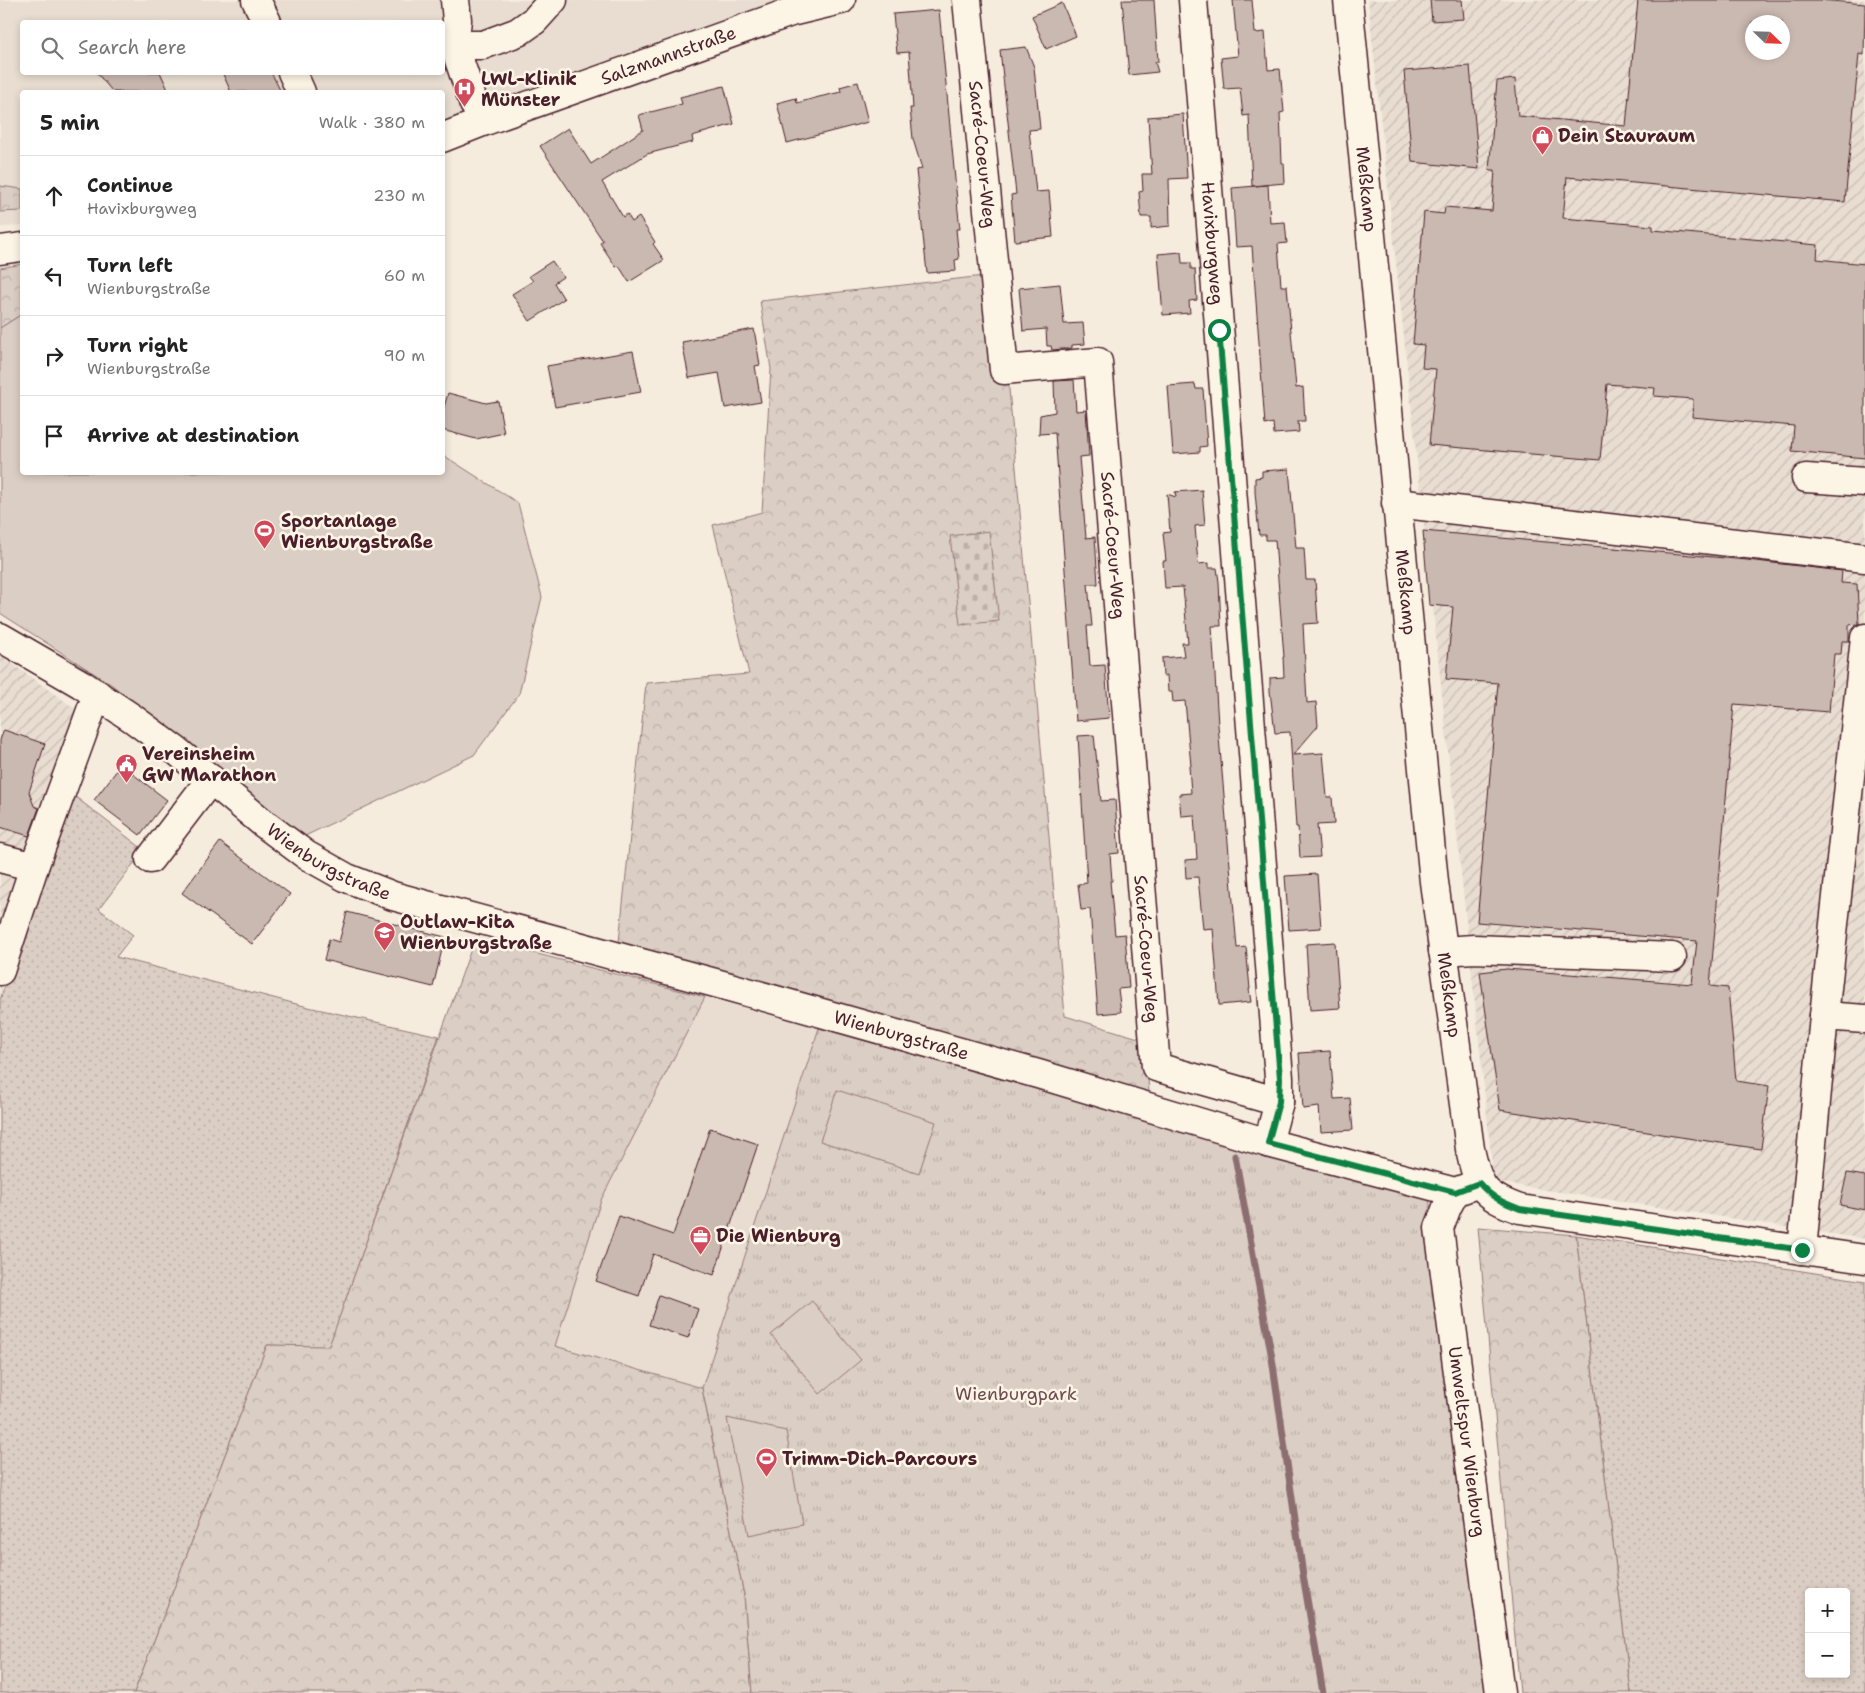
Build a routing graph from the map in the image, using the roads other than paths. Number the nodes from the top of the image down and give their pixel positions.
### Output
1 (256, 0) edge
2 (455, 0) edge
3 (553, 0) edge
4 (841, 0) edge
5 (967, 0) edge
6 (1193, 0) edge
7 (1348, 0) edge
8 (266, 20) edge
9 (454, 45) junction
10 (293, 75) edge
11 (300, 90) edge
12 (484, 121) junction
13 (445, 137) edge
14 (20, 247) edge
15 (0, 250) edge
16 (1806, 478) dead end
17 (1865, 482) edge
18 (1396, 503) junction
19 (1865, 558) edge
20 (0, 637) edge
21 (1865, 638) edge
22 (96, 694) junction
23 (211, 780) junction
24 (0, 858) edge
25 (150, 859) dead end
26 (34, 867) junction
27 (1443, 951) junction
28 (1672, 957) dead end
29 (0, 971) edge
30 (1824, 1016) junction
31 (1865, 1019) edge
32 (1279, 1102) junction
33 (1268, 1143) junction
34 (1467, 1188) junction
35 (1802, 1250) junction
36 (1865, 1259) edge
37 (1500, 1693) edge

1 - 8 street
2 - 9 street
3 - 9 street
4 - 12 street, Salzmannstraße
5 - 32 street, Sacré-Coeur-Weg
6 - 32 street, Havixburgweg
7 - 18 street, Meßkamp
9 - 12 street
10 - 11 street
12 - 13 street, Salzmannstraße
14 - 15 street
16 - 17 street
18 - 19 street
18 - 27 street, Meßkamp
20 - 22 street, Wienburgstraße
21 - 30 street
22 - 23 street, Wienburgstraße
22 - 26 street
23 - 25 street
23 - 33 street, Wienburgstraße
24 - 26 street
26 - 29 street
27 - 28 street
27 - 34 street, Meßkamp
30 - 31 street
30 - 35 street
32 - 33 street, Havixburgweg
33 - 34 street, Wienburgstraße
34 - 35 street, Wienburgstraße
34 - 37 street, Umweltspur Wienburg
35 - 36 street, Wienburgstraße

